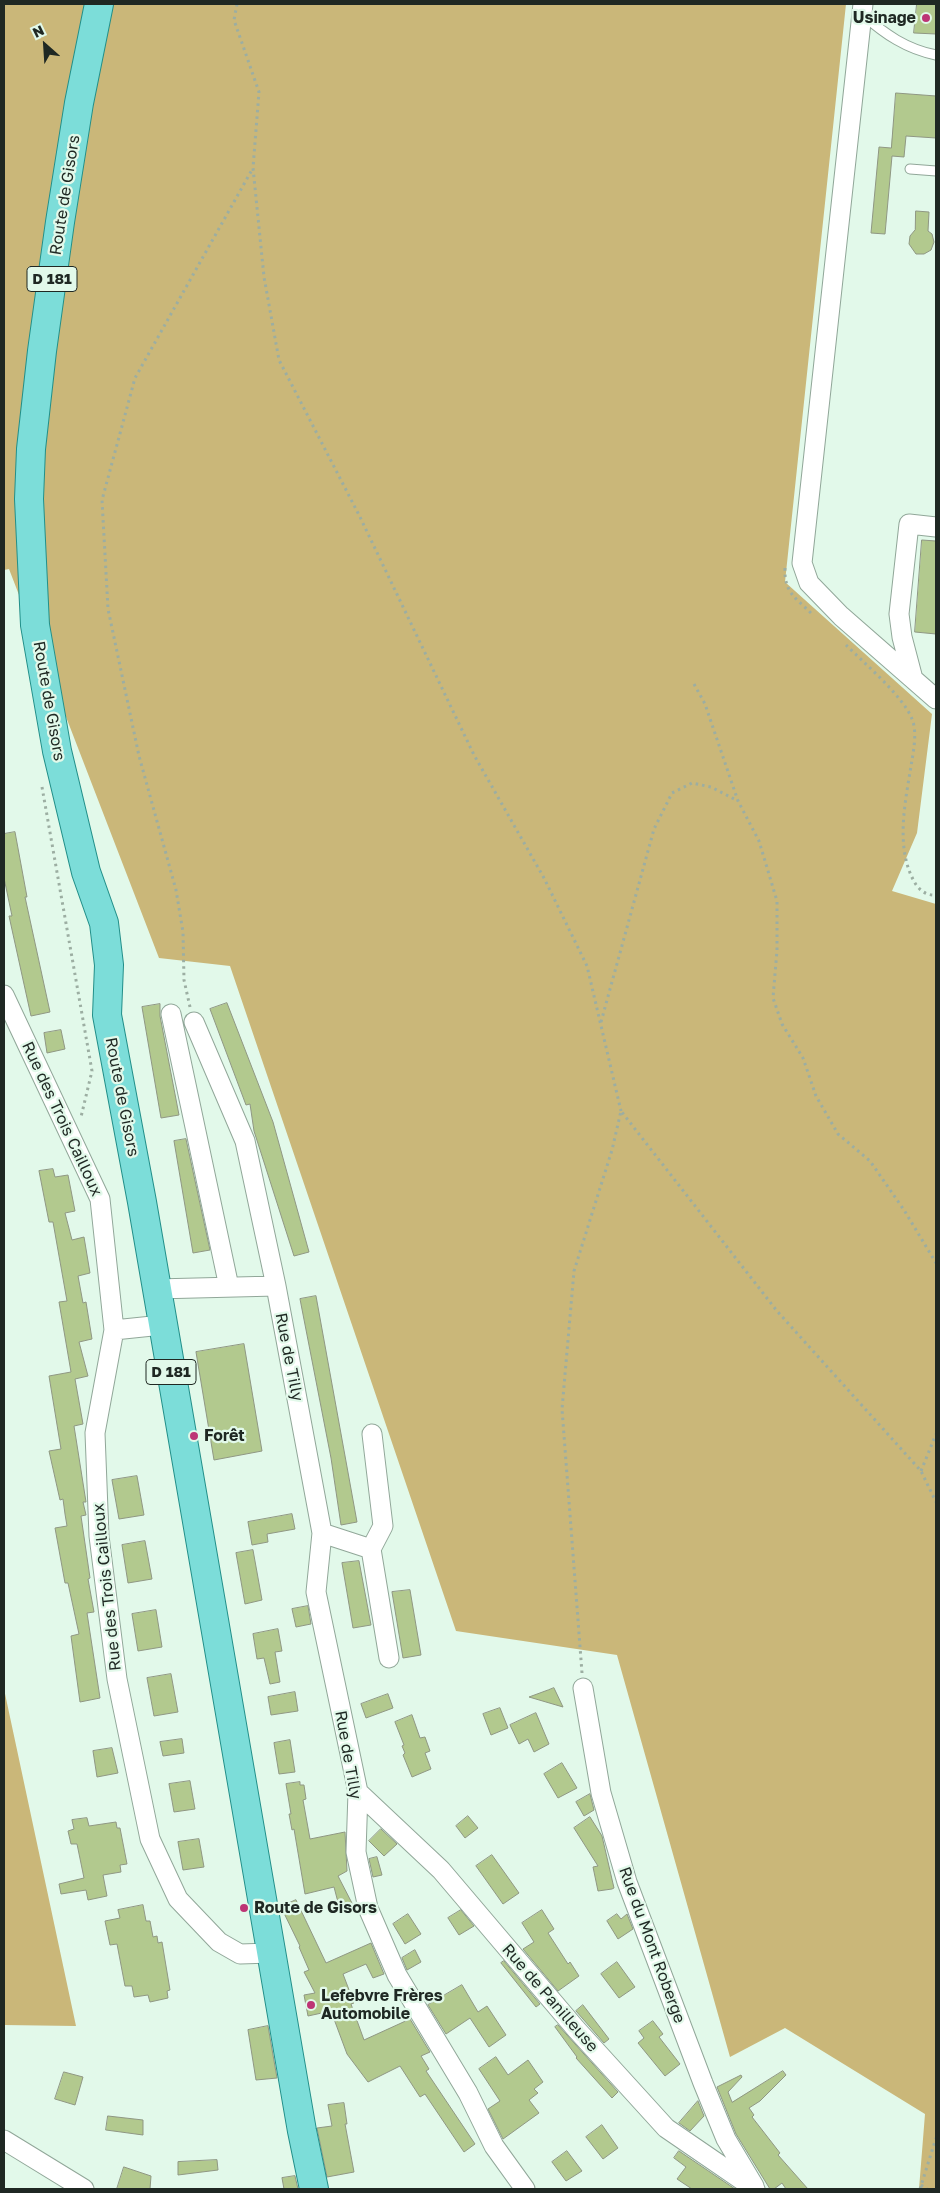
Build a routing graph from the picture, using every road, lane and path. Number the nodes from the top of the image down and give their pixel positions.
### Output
1 (99, 4) edge
2 (237, 4) edge
3 (863, 9) edge
4 (936, 55) edge
5 (253, 168) junction
6 (910, 169) dead end
7 (936, 171) edge
8 (936, 527) edge
9 (786, 565) dead end
10 (819, 620) dead end
11 (840, 639) dead end
12 (913, 680) junction
13 (694, 684) dead end
14 (936, 699) edge
15 (40, 781) dead end
16 (738, 801) junction
17 (936, 895) edge
18 (4, 995) edge
19 (171, 1014) dead end
20 (194, 1022) joint
21 (601, 1023) junction
22 (621, 1110) junction
23 (79, 1126) dead end
24 (936, 1263) edge
25 (276, 1286) junction
26 (229, 1287) junction
27 (156, 1289) junction
28 (162, 1325) junction
29 (114, 1330) junction
30 (372, 1434) dead end
31 (936, 1434) edge
32 (921, 1471) junction
33 (936, 1502) edge
34 (322, 1533) junction
35 (371, 1549) junction
36 (389, 1658) dead end
37 (583, 1688) joint
38 (358, 1792) junction
39 (271, 1953) junction
40 (936, 2138) edge
41 (4, 2140) edge
42 (920, 2187) edge
43 (84, 2189) edge
44 (314, 2189) edge
45 (525, 2189) edge
46 (756, 2189) edge
47 (927, 2189) edge

1 - 27 main road, Route de Gisors / D 181
2 - 5 path
3 - 4 lane
3 - 12 street
5 - 20 path
5 - 21 path
6 - 7 lane
8 - 12 street
9 - 10 path
11 - 17 path
12 - 14 street
13 - 16 path
15 - 23 path
16 - 21 path
16 - 24 path
18 - 29 street, Rue des Trois Cailloux
19 - 26 street
20 - 25 street, Rue de Tilly
21 - 22 path
22 - 32 path
22 - 37 path
25 - 26 street
25 - 34 street, Rue de Tilly
26 - 27 street
27 - 28 main road, Route de Gisors / D 181
28 - 29 street
28 - 39 main road, Route de Gisors / D 181
29 - 39 street, Rue des Trois Cailloux
30 - 35 street
31 - 32 path
32 - 33 path
34 - 35 street
34 - 38 street, Rue de Tilly
35 - 36 street
37 - 46 street, Rue du Mont Roberge
38 - 45 street, Rue de Tilly
38 - 46 street, Rue de Panilleuse
39 - 44 main road, Route de Gisors / D 181
40 - 42 path
41 - 43 street
42 - 47 path

